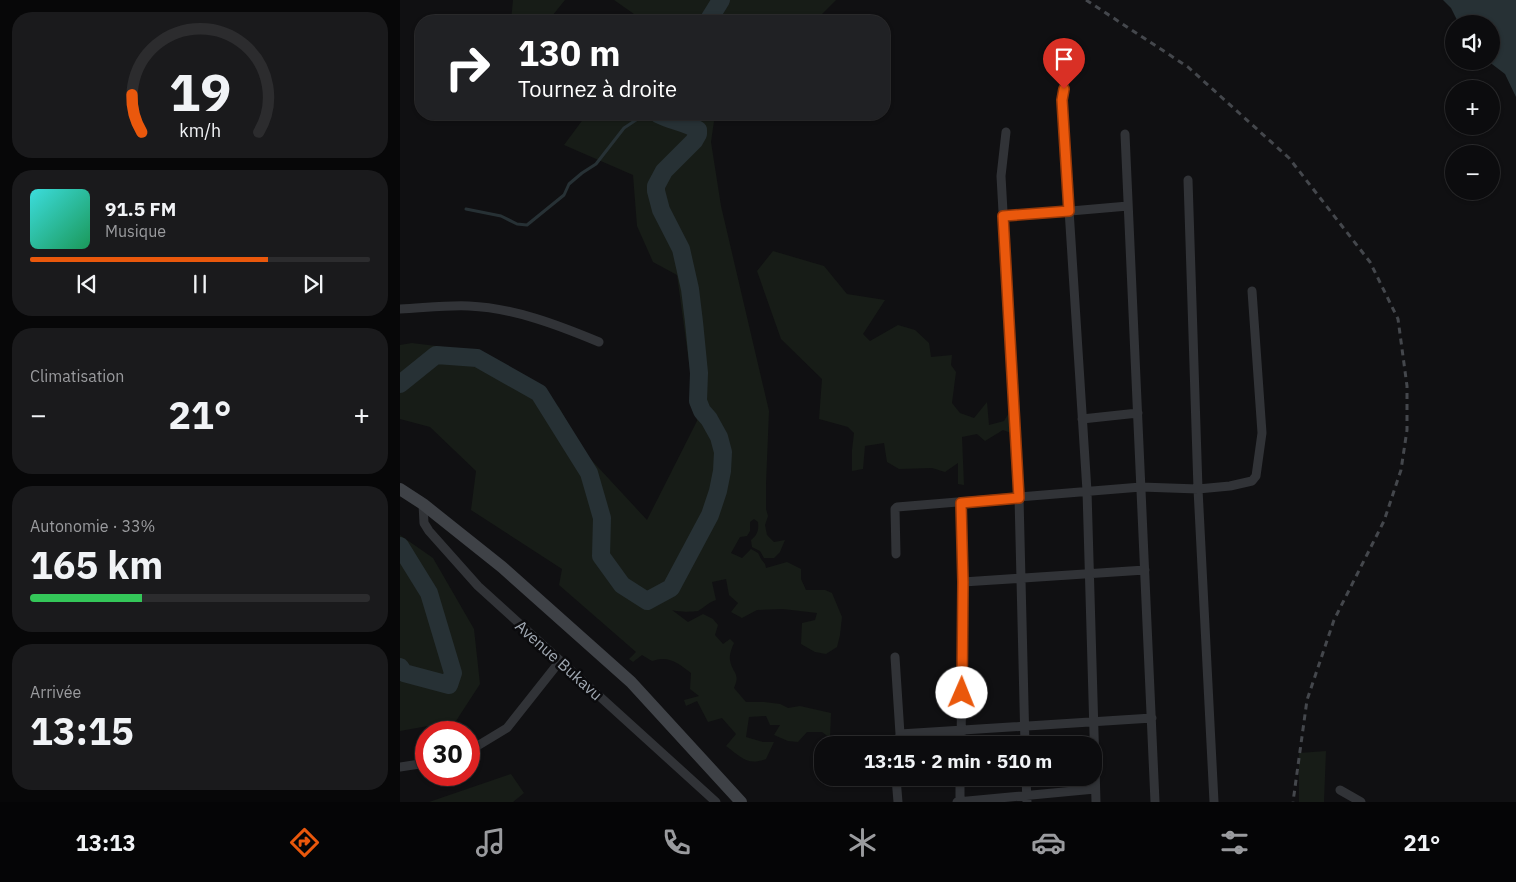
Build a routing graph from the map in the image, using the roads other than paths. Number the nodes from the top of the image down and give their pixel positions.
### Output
1 (1071, 72) dead end
2 (1006, 132) dead end
3 (1125, 134) dead end
4 (1188, 180) dead end
5 (1128, 206) junction
6 (1069, 211) junction
7 (1003, 216) junction
8 (1252, 291) dead end
9 (400, 309) edge
10 (598, 342) dead end
11 (1138, 413) junction
12 (1082, 419) junction
13 (1141, 487) junction
14 (400, 489) edge
15 (1198, 489) junction
16 (1087, 491) junction
17 (1019, 498) junction
18 (961, 503) junction
19 (423, 504) junction
20 (896, 554) dead end
21 (1145, 570) junction
22 (1089, 573) junction
23 (1021, 578) junction
24 (963, 582) junction
25 (895, 657) dead end
26 (560, 661) junction
27 (1152, 718) junction
28 (1093, 722) junction
29 (1025, 726) junction
30 (961, 730) junction
31 (900, 734) joint
32 (961, 736) edge
33 (1025, 736) edge
34 (480, 744) edge
35 (415, 765) edge
36 (400, 767) edge
37 (897, 786) edge
38 (960, 786) edge
39 (1026, 786) edge
40 (1095, 789) junction
41 (1340, 790) dead end
42 (1026, 799) edge
43 (716, 802) edge
44 (741, 802) edge
45 (898, 802) edge
46 (959, 802) edge
47 (1096, 802) edge
48 (1155, 802) edge
49 (1214, 802) edge
50 (1361, 802) edge

1 - 6 street
2 - 7 street
3 - 5 street
4 - 15 street
5 - 6 street
5 - 11 street
6 - 7 street
6 - 12 street
7 - 17 street
8 - 15 street
9 - 10 street
11 - 12 street
11 - 13 street
12 - 16 street
13 - 15 street
13 - 16 street
13 - 21 street
14 - 19 street
15 - 49 street
16 - 17 street
16 - 22 street
17 - 18 street
17 - 23 street
18 - 20 street
18 - 24 street
19 - 26 street, Avenue Bukavu
19 - 44 street
21 - 22 street
21 - 27 street
22 - 23 street
22 - 28 street
23 - 24 street
23 - 29 street
24 - 30 street
25 - 31 street
26 - 34 street
26 - 43 street, Avenue Bukavu
27 - 28 street
27 - 48 street
28 - 29 street
28 - 40 street
29 - 30 street
29 - 33 street
30 - 31 street
30 - 32 street
35 - 36 street
37 - 45 street
38 - 46 street
39 - 42 street
40 - 42 street
40 - 47 street
41 - 50 street
42 - 46 street

